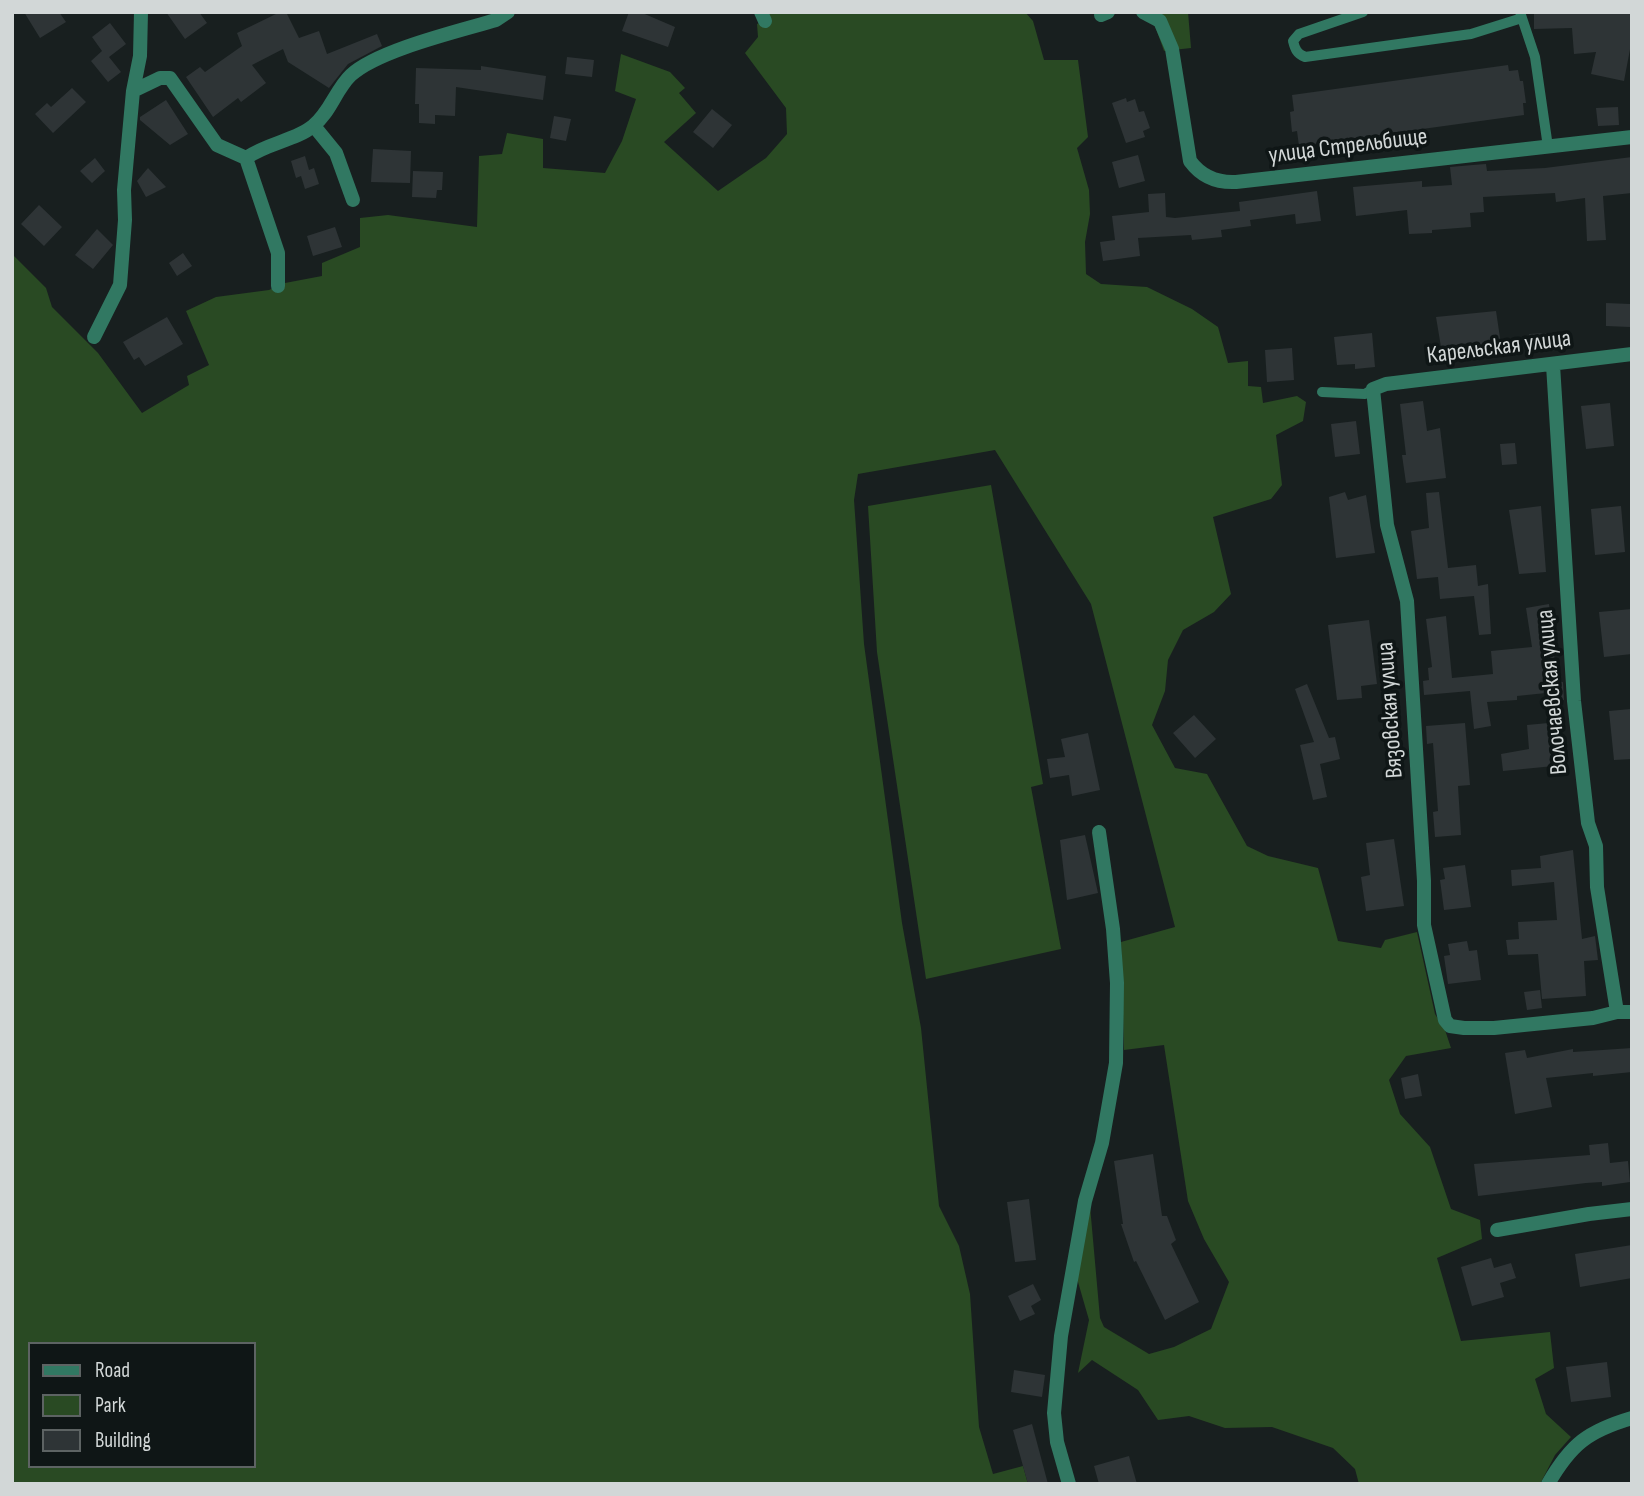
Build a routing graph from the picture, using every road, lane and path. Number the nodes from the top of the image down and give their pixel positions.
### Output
1 (141, 12) edge
2 (508, 12) edge
3 (1143, 12) edge
4 (1363, 12) edge
5 (1521, 15) edge
6 (133, 92) junction
7 (314, 126) junction
8 (1632, 137) edge
9 (1548, 146) junction
10 (246, 158) junction
11 (354, 200) dead end
12 (278, 286) dead end
13 (94, 337) dead end
14 (1632, 355) edge
15 (1553, 365) junction
16 (1373, 389) junction
17 (1322, 392) dead end
18 (1099, 832) dead end
19 (1624, 1012) edge
20 (1632, 1209) edge
21 (1497, 1230) dead end
22 (1632, 1418) edge
23 (1069, 1484) edge
24 (1548, 1484) edge

1 - 6 street
2 - 7 street
3 - 9 street, улица Стрельбище
4 - 5 lane
5 - 9 lane
6 - 10 street
6 - 13 street
7 - 10 street
7 - 11 street
8 - 9 street, улица Стрельбище
10 - 12 street
14 - 15 street, Карельская улица
15 - 16 street, Карельская улица
15 - 19 street, Волочаевская улица
16 - 17 lane
16 - 19 street, Вязовская улица
18 - 23 street
20 - 21 street
22 - 24 street

